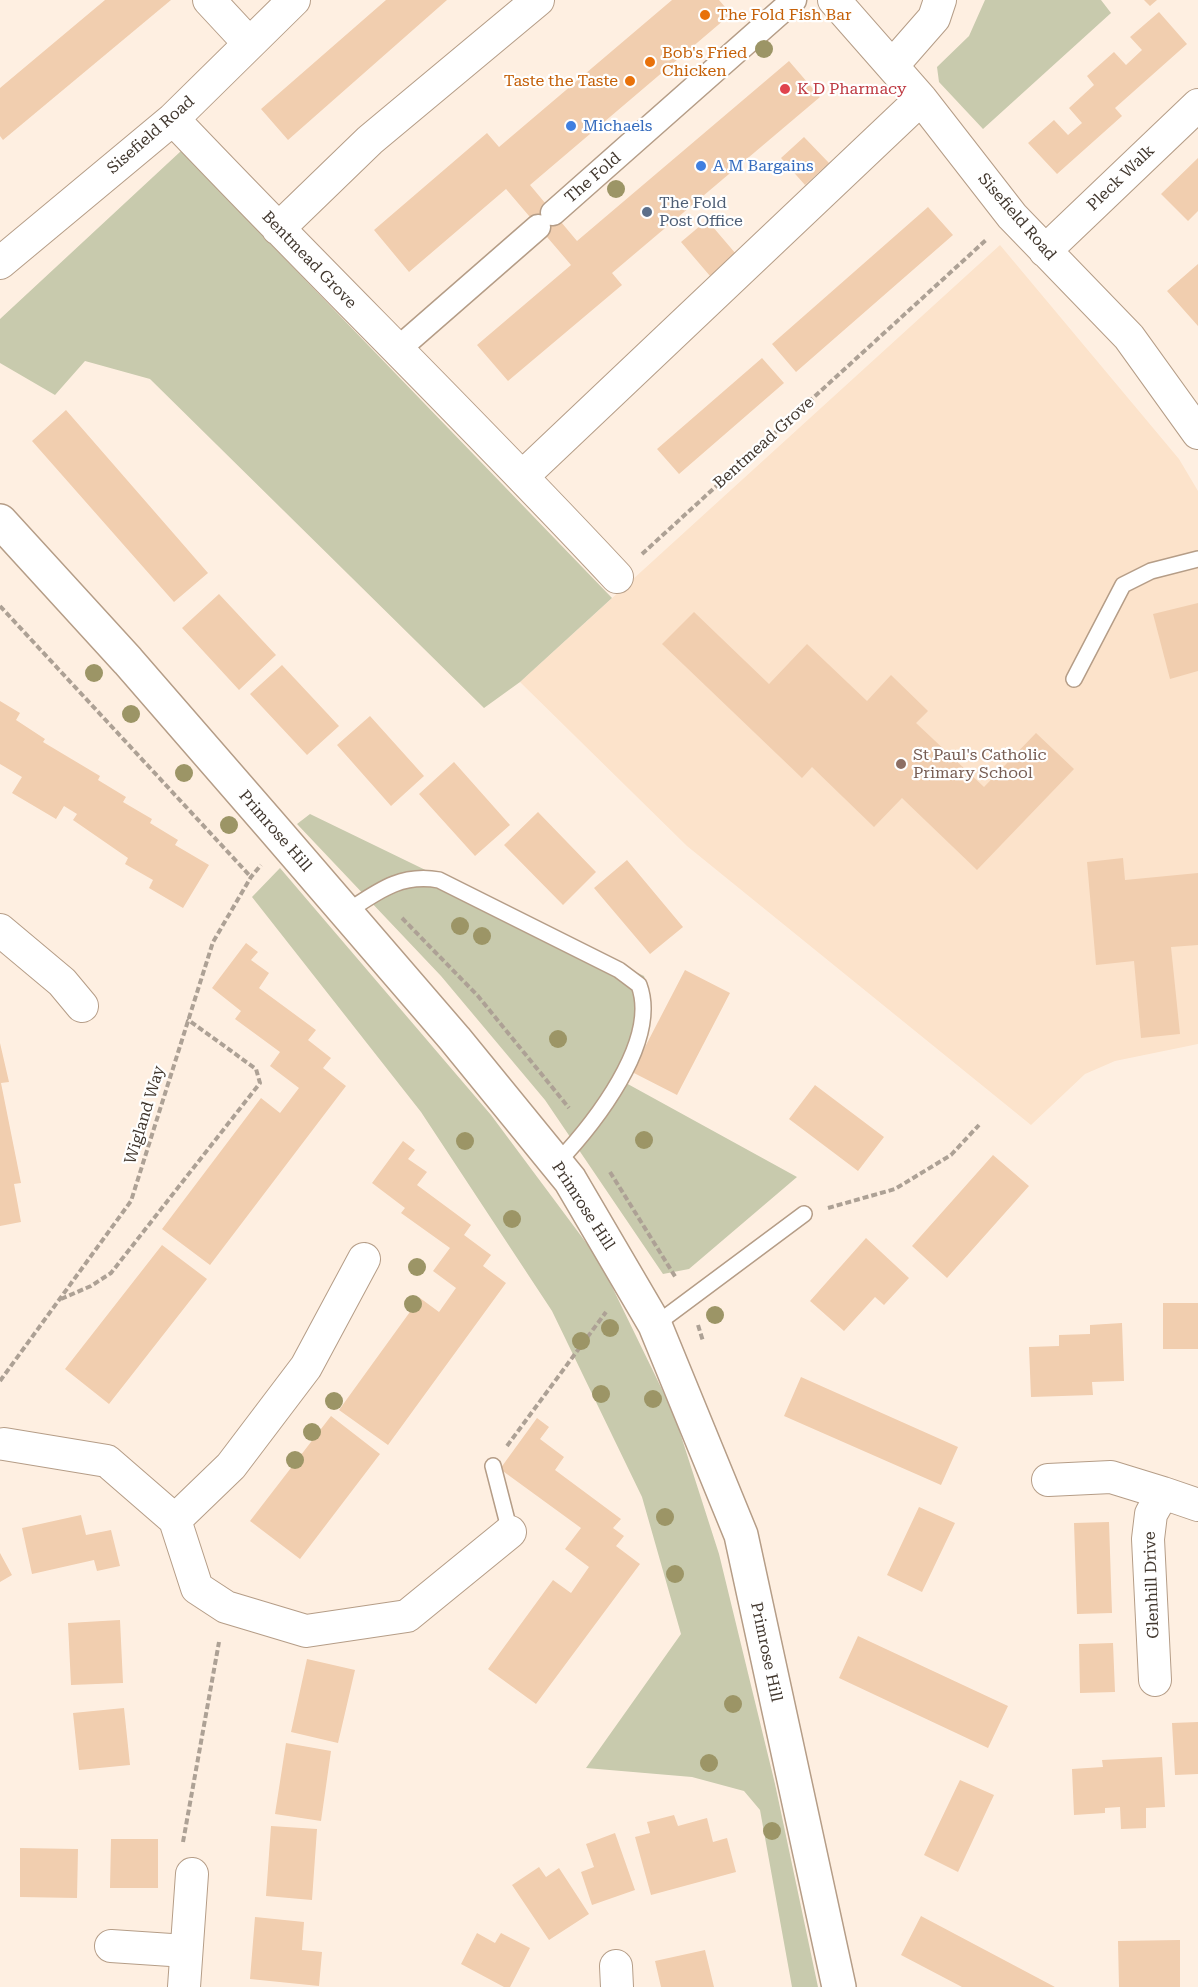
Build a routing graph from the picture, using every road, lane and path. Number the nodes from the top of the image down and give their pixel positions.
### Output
1 (209, 0) edge
2 (294, 0) edge
3 (538, 0) edge
4 (794, 0) edge
5 (834, 0) edge
6 (940, 0) edge
7 (248, 42) junction
8 (892, 66) junction
9 (921, 99) junction
10 (1198, 105) edge
11 (173, 119) junction
12 (1012, 216) junction
13 (278, 229) junction
14 (4, 251) edge
15 (1045, 251) junction
16 (397, 350) junction
17 (1198, 433) edge
18 (523, 476) junction
19 (0, 521) edge
20 (1198, 559) edge
21 (617, 577) joint
22 (0, 606) edge
23 (1074, 679) dead end
24 (283, 840) junction
25 (251, 877) junction
26 (345, 913) junction
27 (0, 930) edge
28 (82, 1006) dead end
29 (187, 1019) junction
30 (979, 1125) dead end
31 (556, 1164) junction
32 (804, 1214) joint
33 (364, 1259) dead end
34 (629, 1280) junction
35 (58, 1300) junction
36 (655, 1325) junction
37 (0, 1381) edge
38 (1, 1442) edge
39 (493, 1466) joint
40 (1047, 1480) dead end
41 (1163, 1493) junction
42 (1198, 1506) edge
43 (175, 1520) junction
44 (510, 1532) joint
45 (226, 1607) junction
46 (1155, 1680) dead end
47 (192, 1874) joint
48 (111, 1946) dead end
49 (186, 1952) junction
50 (184, 1987) edge
51 (839, 1987) edge

1 - 7 street
2 - 7 street, Sisefield Road
3 - 13 street
4 - 16 street, The Fold
5 - 8 street, Sisefield Road
6 - 8 street
7 - 11 street, Sisefield Road
8 - 9 street, Sisefield Road
9 - 12 street, Sisefield Road
9 - 18 street
10 - 15 street, Pleck Walk
11 - 13 street, Bentmead Grove
11 - 14 street, Sisefield Road
12 - 15 street, Sisefield Road
12 - 21 path, Bentmead Grove
13 - 16 street, Bentmead Grove
15 - 17 street, Sisefield Road
16 - 18 street, Bentmead Grove
18 - 21 street, Bentmead Grove
19 - 24 street, Primrose Hill
20 - 23 lane
22 - 25 path
24 - 25 path, Wigland Way
24 - 26 street, Primrose Hill
25 - 29 path, Wigland Way
26 - 31 street, Primrose Hill
26 - 31 lane
27 - 28 street
29 - 35 path, Wigland Way
29 - 35 path
30 - 32 path
31 - 34 street, Primrose Hill
32 - 36 lane
33 - 43 street
34 - 36 street, Primrose Hill
34 - 39 path
35 - 37 path, Wigland Way
36 - 51 street, Primrose Hill
38 - 43 street
39 - 44 lane
40 - 41 street
41 - 42 street
41 - 46 street, Glenhill Drive
43 - 45 street
44 - 45 street
45 - 47 path
47 - 49 street
48 - 49 street
49 - 50 street

